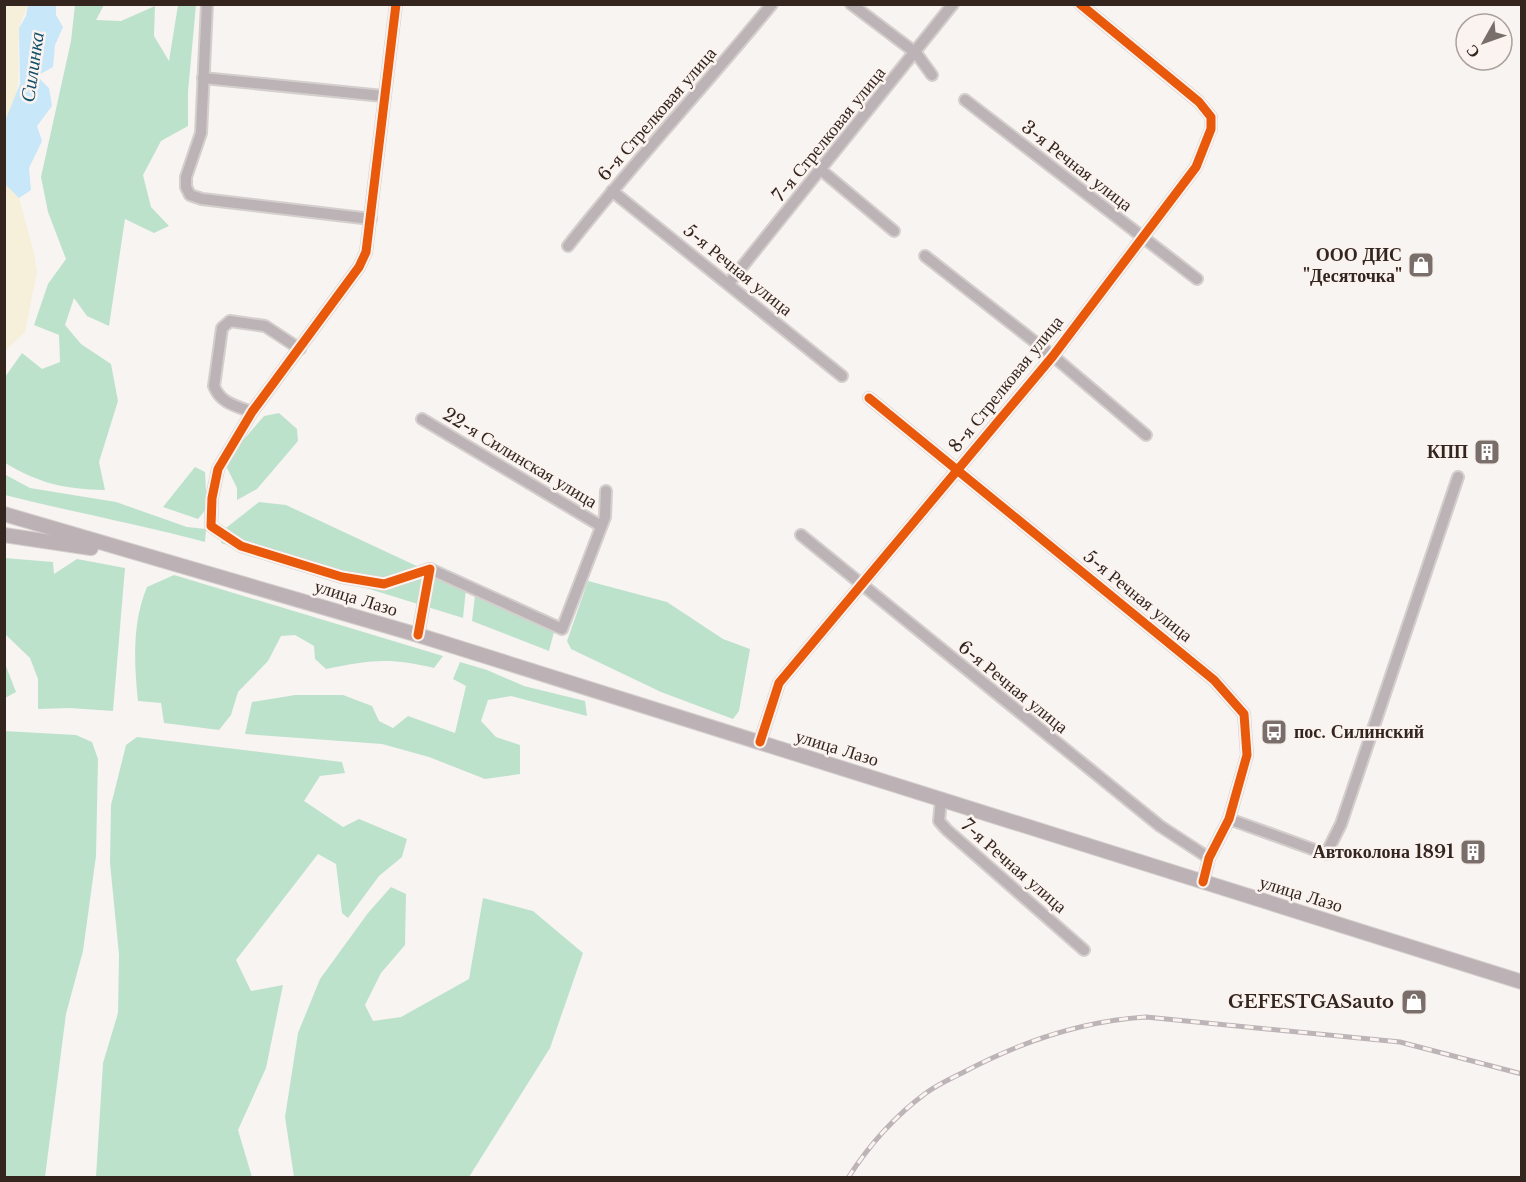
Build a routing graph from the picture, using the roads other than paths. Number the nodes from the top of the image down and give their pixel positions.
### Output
1 (207, 4) edge
2 (396, 4) edge
3 (772, 4) edge
4 (851, 4) edge
5 (953, 4) edge
6 (1080, 4) edge
7 (916, 53) junction
8 (932, 75) dead end
9 (203, 78) junction
10 (383, 96) junction
11 (965, 100) dead end
12 (822, 170) junction
13 (612, 191) junction
14 (371, 219) junction
15 (894, 231) dead end
16 (1143, 237) junction
17 (568, 246) dead end
18 (925, 256) dead end
19 (1197, 279) dead end
20 (729, 284) junction
21 (300, 349) junction
22 (1053, 356) junction
23 (842, 376) dead end
24 (869, 398) dead end
25 (252, 412) junction
26 (422, 419) dead end
27 (1146, 435) dead end
28 (958, 470) junction
29 (1458, 477) dead end
30 (606, 491) dead end
31 (4, 514) edge
32 (601, 526) junction
33 (4, 535) edge
34 (801, 535) dead end
35 (140, 555) junction
36 (430, 569) junction
37 (861, 585) junction
38 (418, 635) junction
39 (760, 742) junction
40 (941, 799) junction
41 (1229, 819) junction
42 (1209, 858) junction
43 (1203, 882) junction
44 (1084, 950) dead end
45 (1521, 982) edge

1 - 9 street
2 - 10 street
3 - 13 street, 6-я Стрелковая улица
4 - 7 street
5 - 7 street, 7-я Стрелковая улица
6 - 16 street, 8-я Стрелковая улица
7 - 8 street
7 - 12 street, 7-я Стрелковая улица
9 - 10 street
9 - 14 street
10 - 14 street
11 - 16 street, 3-я Речная улица
12 - 15 street
12 - 20 street, 7-я Стрелковая улица
13 - 17 street, 6-я Стрелковая улица
13 - 20 street, 5-я Речная улица
14 - 21 street
16 - 19 street, 3-я Речная улица
16 - 22 street, 8-я Стрелковая улица
18 - 22 street
20 - 23 street, 5-я Речная улица
21 - 25 street
21 - 25 street
22 - 27 street
22 - 28 street, 8-я Стрелковая улица
24 - 28 street, 5-я Речная улица
25 - 36 street
26 - 32 street, 22-я Силинская улица
28 - 37 street, 8-я Стрелковая улица
28 - 41 street, 5-я Речная улица
29 - 41 street
30 - 32 street
31 - 35 main road, улица Лазо
32 - 36 street
33 - 35 main road, улица Лазо
34 - 37 street, 6-я Речная улица
35 - 38 main road, улица Лазо
36 - 38 street
37 - 39 street, 8-я Стрелковая улица
37 - 42 street, 6-я Речная улица
38 - 39 main road, улица Лазо
39 - 40 main road, улица Лазо
40 - 43 main road, улица Лазо
40 - 44 street, 7-я Речная улица
41 - 42 street, 5-я Речная улица
42 - 43 street, 5-я Речная улица
43 - 45 main road, улица Лазо

